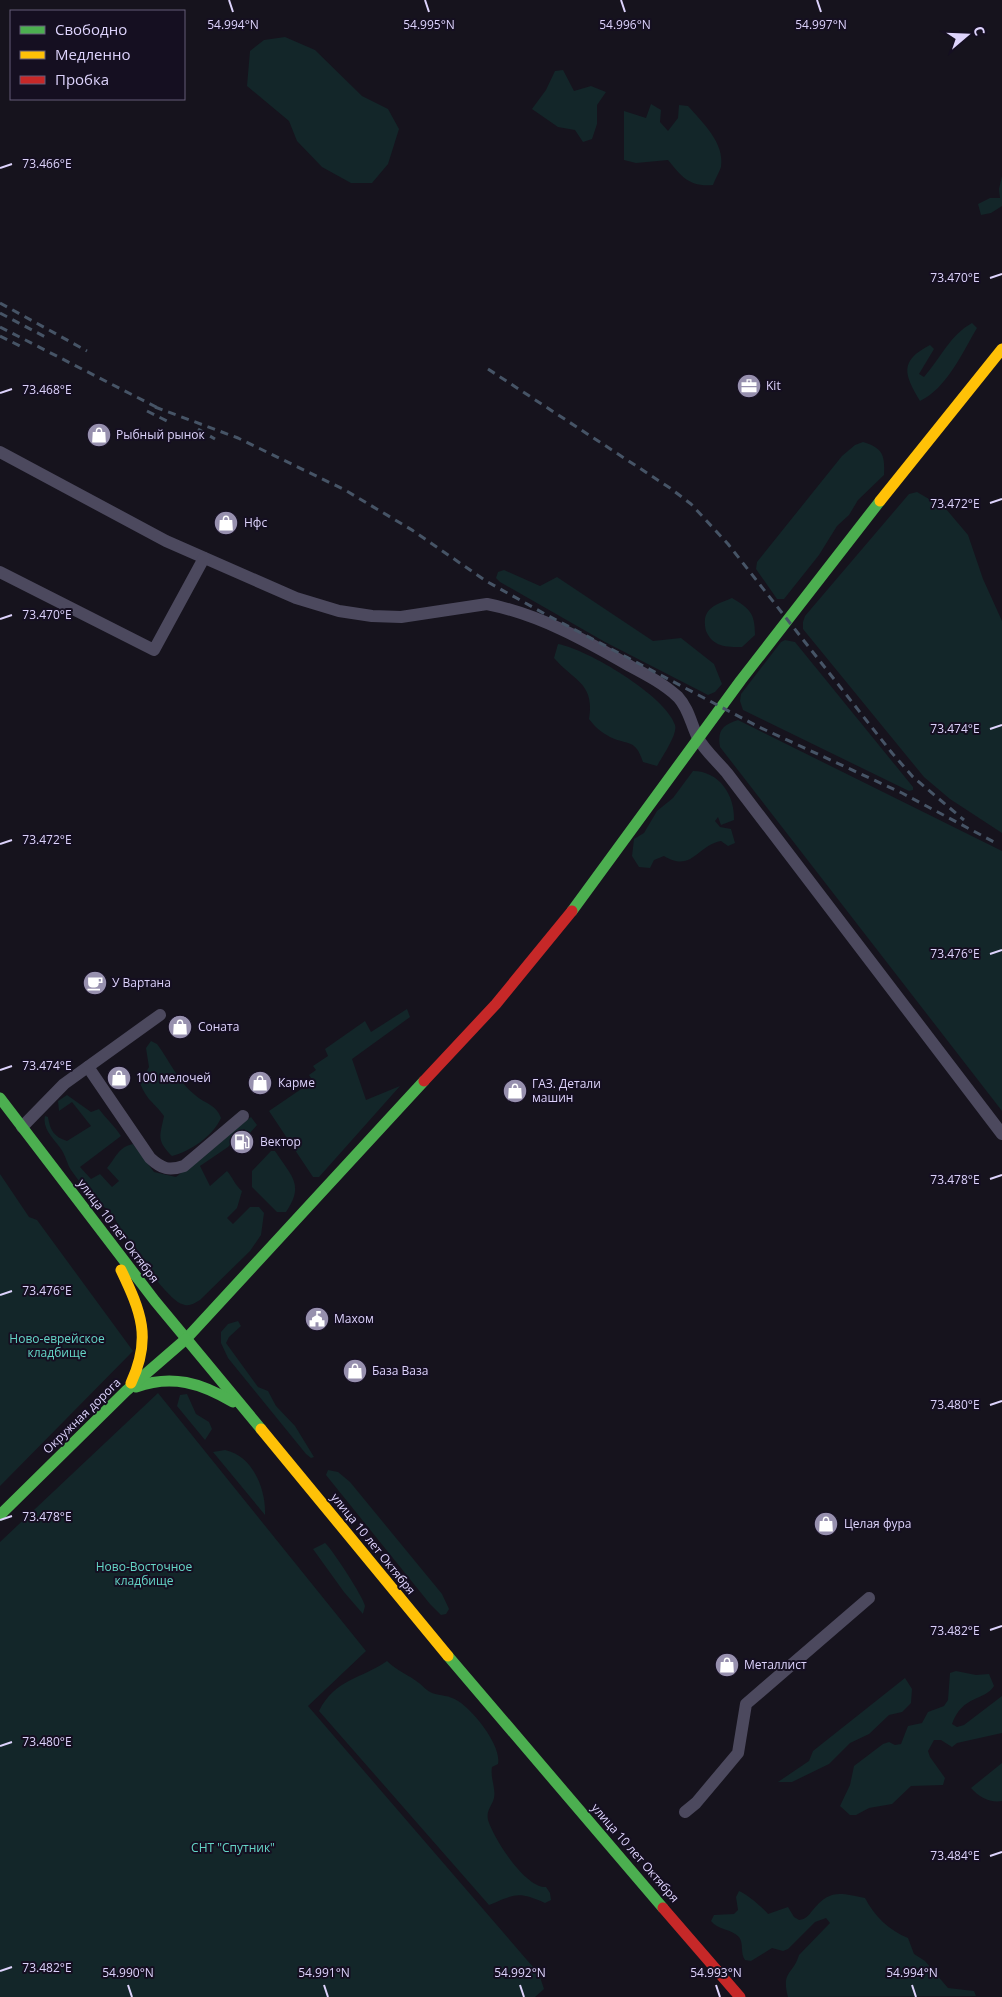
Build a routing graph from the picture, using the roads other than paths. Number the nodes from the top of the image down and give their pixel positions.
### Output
1 (1002, 349) edge
2 (0, 452) edge
3 (204, 558) junction
4 (0, 572) edge
5 (698, 739) junction
6 (160, 1015) dead end
7 (88, 1067) junction
8 (0, 1098) edge
9 (243, 1116) dead end
10 (22, 1127) junction
11 (1002, 1134) edge
12 (111, 1244) junction
13 (186, 1339) junction
14 (126, 1391) junction
15 (252, 1417) junction
16 (0, 1515) edge
17 (869, 1598) dead end
18 (685, 1812) dead end
19 (740, 1997) edge

1 - 5 main road, Окружная дорога
2 - 3 street
3 - 4 street
3 - 5 street
5 - 11 street
5 - 13 main road, Окружная дорога
6 - 7 street
7 - 9 street
7 - 10 street
8 - 10 main road, улица 10 лет Октября
10 - 12 main road, улица 10 лет Октября
12 - 13 main road, улица 10 лет Октября
12 - 14 main road
13 - 14 main road, Окружная дорога
13 - 15 main road, улица 10 лет Октября
14 - 15 main road
14 - 16 main road, Окружная дорога
15 - 19 main road, улица 10 лет Октября
17 - 18 street

